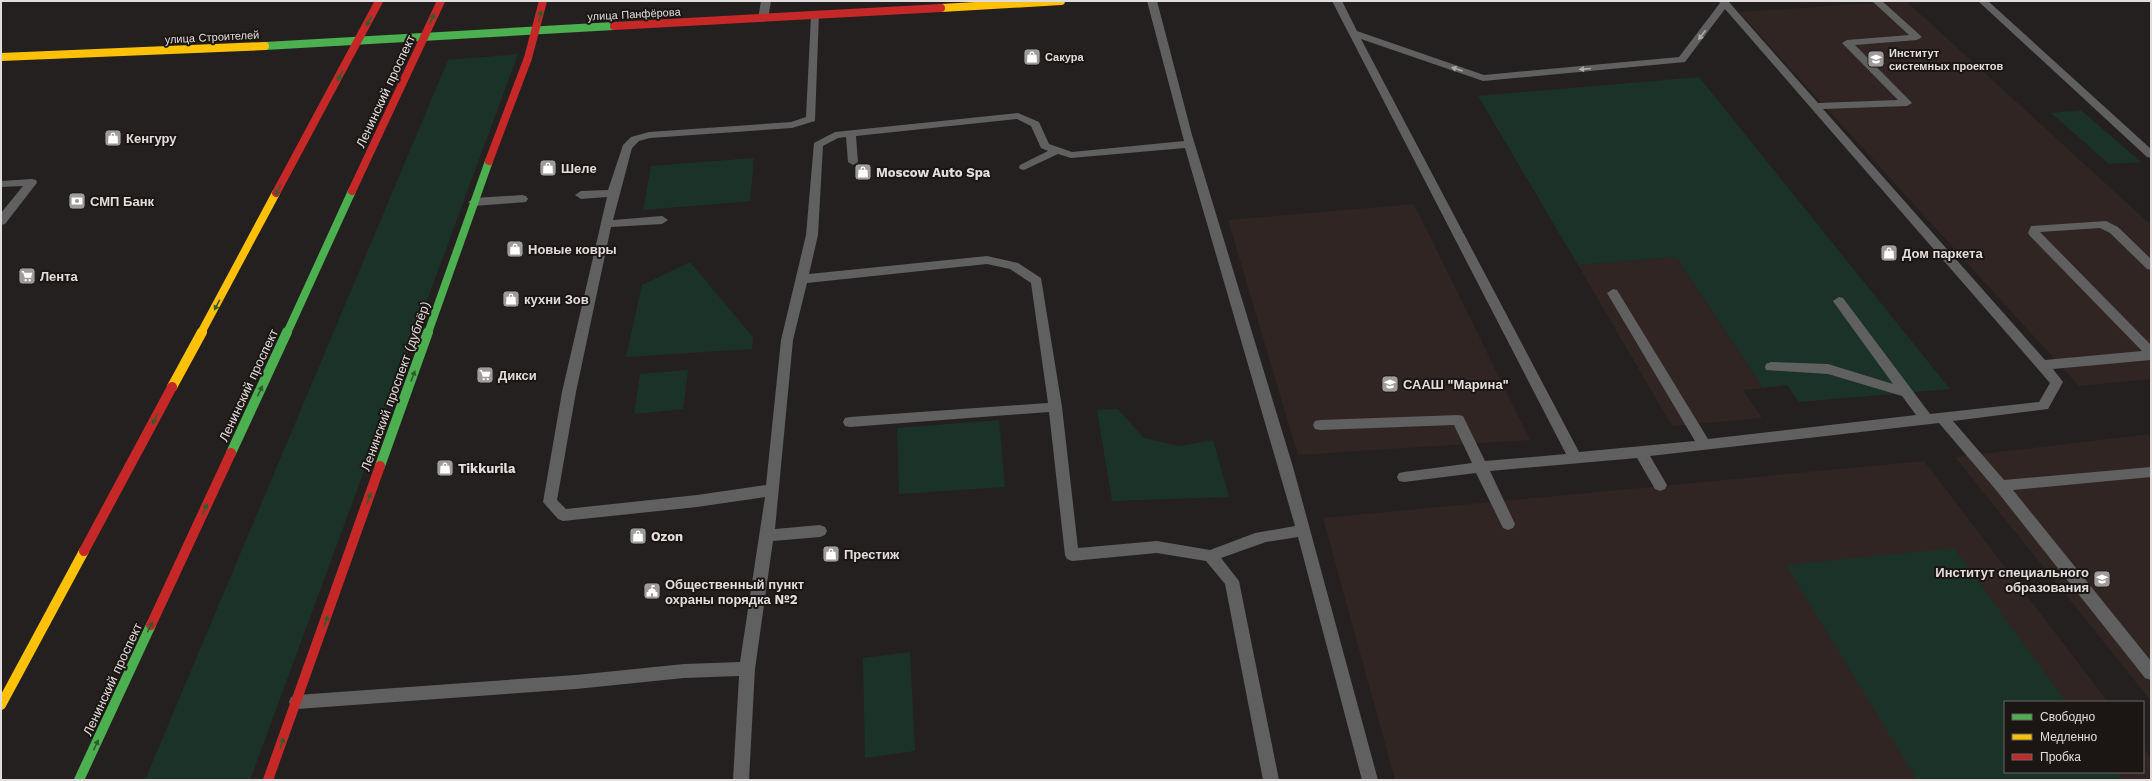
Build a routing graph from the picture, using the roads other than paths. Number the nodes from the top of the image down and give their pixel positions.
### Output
1 (379, 1) edge
2 (441, 1) edge
3 (543, 1) edge
4 (766, 1) edge
5 (1061, 1) edge
6 (1152, 1) edge
7 (1337, 1) edge
8 (1877, 1) edge
9 (1984, 1) edge
10 (1724, 2) edge
11 (816, 15) junction
12 (763, 18) junction
13 (536, 32) junction
14 (1354, 33) junction
15 (424, 38) junction
16 (358, 41) junction
17 (1, 57) edge
18 (1815, 106) junction
19 (851, 133) junction
20 (1190, 144) junction
21 (1057, 150) junction
22 (2151, 155) edge
23 (853, 162) dead end
24 (1024, 167) dead end
25 (1, 184) edge
26 (613, 192) junction
27 (581, 195) dead end
28 (522, 199) dead end
29 (474, 202) junction
30 (662, 220) dead end
31 (1, 221) edge
32 (606, 224) junction
33 (2151, 266) edge
34 (802, 279) junction
35 (1613, 293) dead end
36 (1839, 301) dead end
37 (2151, 354) edge
38 (2042, 365) junction
39 (1772, 367) dead end
40 (1907, 393) junction
41 (1055, 407) junction
42 (1942, 418) junction
43 (1928, 420) junction
44 (850, 422) dead end
45 (1320, 425) dead end
46 (1705, 445) junction
47 (1641, 452) junction
48 (1575, 458) junction
49 (1479, 466) junction
50 (2151, 472) edge
51 (1404, 477) dead end
52 (1660, 485) dead end
53 (2001, 486) junction
54 (772, 490) junction
55 (1508, 524) dead end
56 (820, 531) dead end
57 (1302, 531) junction
58 (766, 536) junction
59 (1210, 556) junction
60 (747, 669) junction
61 (2151, 673) edge
62 (297, 702) junction
63 (1, 706) edge
64 (79, 780) edge
65 (268, 780) edge
66 (740, 780) edge
67 (1270, 780) edge
68 (1370, 780) edge

1 -> 16 street
15 -> 2 street, Ленинский проспект
13 -> 3 street, Ленинский проспект (дублёр)
4 - 12 lane
5 - 11 street, улица Панфёрова
6 - 20 lane
7 - 14 lane
8 - 18 lane
9 - 22 lane
10 -> 14 lane
10 - 18 lane
11 - 12 street, улица Панфёрова
11 - 26 lane
12 - 13 street, улица Панфёрова
13 - 15 street, улица Панфёрова
13 - 29 street, Ленинский проспект (дублёр)
14 - 48 lane
15 - 16 street, улица Строителей
64 -> 15 street, Ленинский проспект
16 - 17 street, улица Строителей
16 -> 63 street
18 - 38 lane
19 - 21 lane
19 - 23 lane
19 - 34 lane
20 - 21 lane
20 - 57 lane
21 - 24 lane
25 - 31 lane
26 - 27 lane
26 - 32 lane
28 - 29 lane
62 -> 29 street, Ленинский проспект (дублёр)
30 - 32 lane
32 - 54 lane
33 - 37 lane
34 - 41 lane
34 - 54 lane
35 - 46 lane
36 - 40 lane
37 - 38 lane
38 - 42 lane
39 - 40 lane
40 - 43 lane
41 - 44 lane
41 - 59 lane
42 - 43 lane
42 - 53 lane
43 - 46 lane
45 - 49 lane
46 - 47 lane
47 - 48 lane
47 - 52 lane
48 - 49 lane
49 - 51 lane
49 - 55 lane
50 - 53 lane
53 - 61 lane
54 - 58 lane
56 - 58 lane
57 - 59 lane
57 - 68 lane
58 - 60 lane
59 - 67 lane
60 - 62 lane
60 - 66 lane
65 -> 62 street, Ленинский проспект (дублёр)

